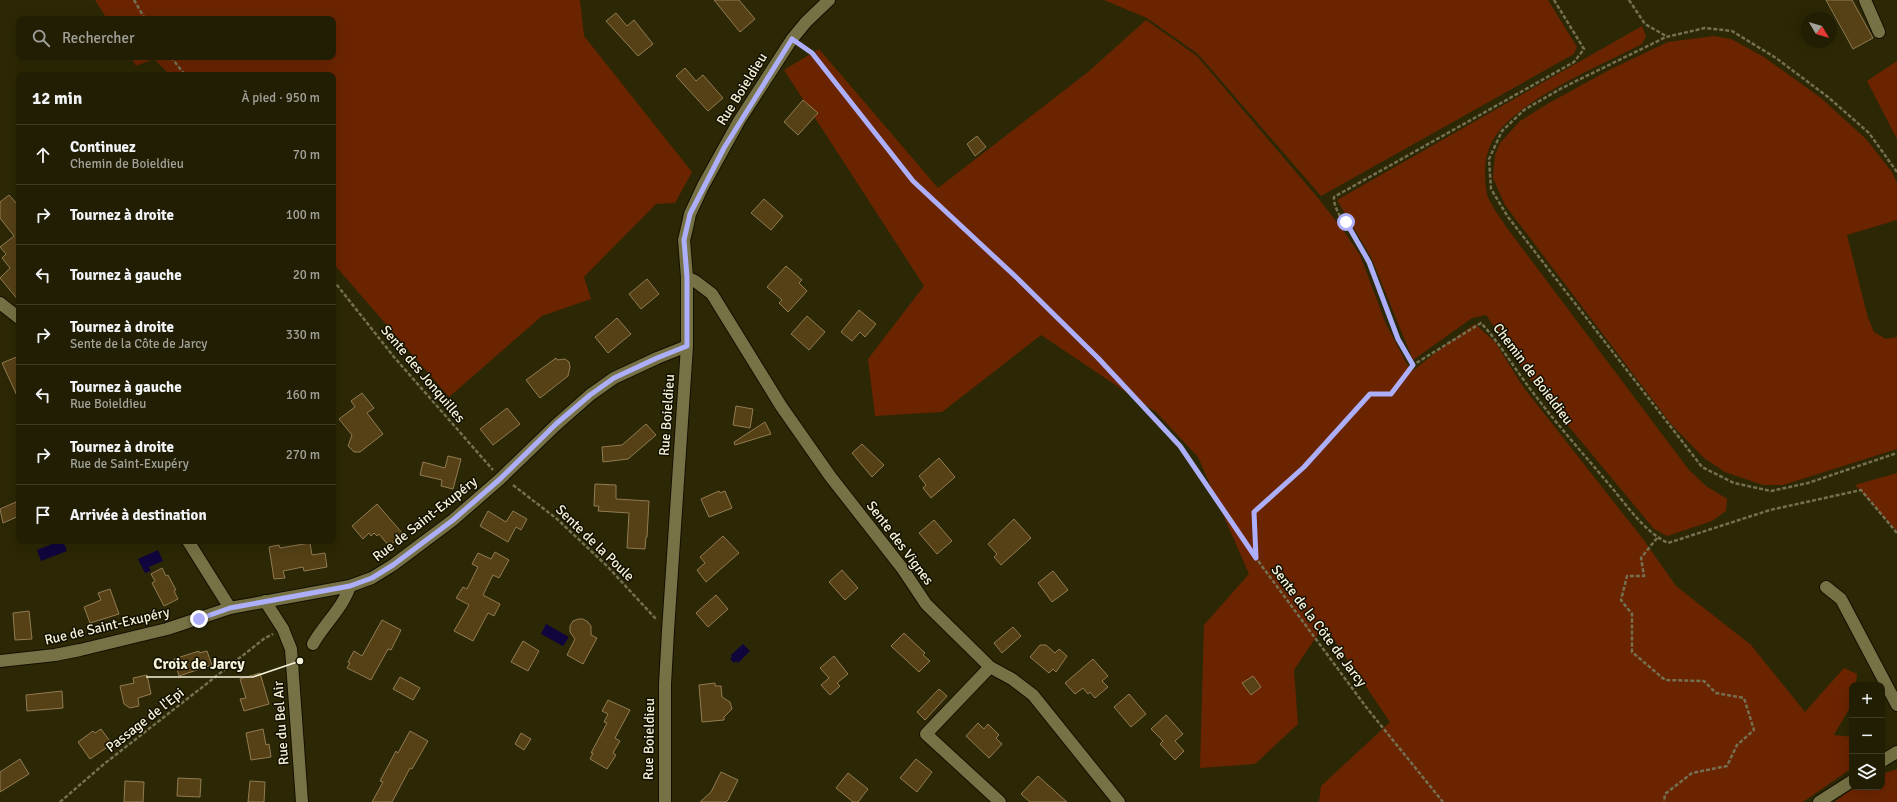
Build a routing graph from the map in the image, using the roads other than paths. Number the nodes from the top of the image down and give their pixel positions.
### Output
1 (1866, 0) edge
2 (825, 1) edge
3 (1879, 32) dead end
4 (687, 277) junction
5 (0, 303) edge
6 (16, 316) edge
7 (687, 346) junction
8 (190, 544) edge
9 (350, 586) junction
10 (1826, 587) dead end
11 (265, 601) junction
12 (230, 608) junction
13 (312, 644) dead end
14 (0, 661) edge
15 (990, 667) junction
16 (1897, 705) edge
17 (1897, 752) edge
18 (1885, 760) edge
19 (1849, 783) edge
20 (302, 802) edge
21 (665, 802) edge
22 (1000, 802) edge
23 (1119, 802) edge
24 (1819, 802) edge

1 - 3 street
2 - 4 street, Rue Boieldieu
4 - 7 street, Rue Boieldieu
4 - 15 street, Sente des Vignes
5 - 6 street
7 - 9 street, Rue de Saint-Exupéry
7 - 21 street, Rue Boieldieu
8 - 12 street
9 - 11 street, Rue de Saint-Exupéry
9 - 13 street
10 - 16 street
11 - 12 street, Rue de Saint-Exupéry
11 - 20 street, Rue du Bel Air
12 - 14 street, Rue de Saint-Exupéry
15 - 22 street
15 - 23 street, Sente des Vignes
17 - 18 street
19 - 24 street

